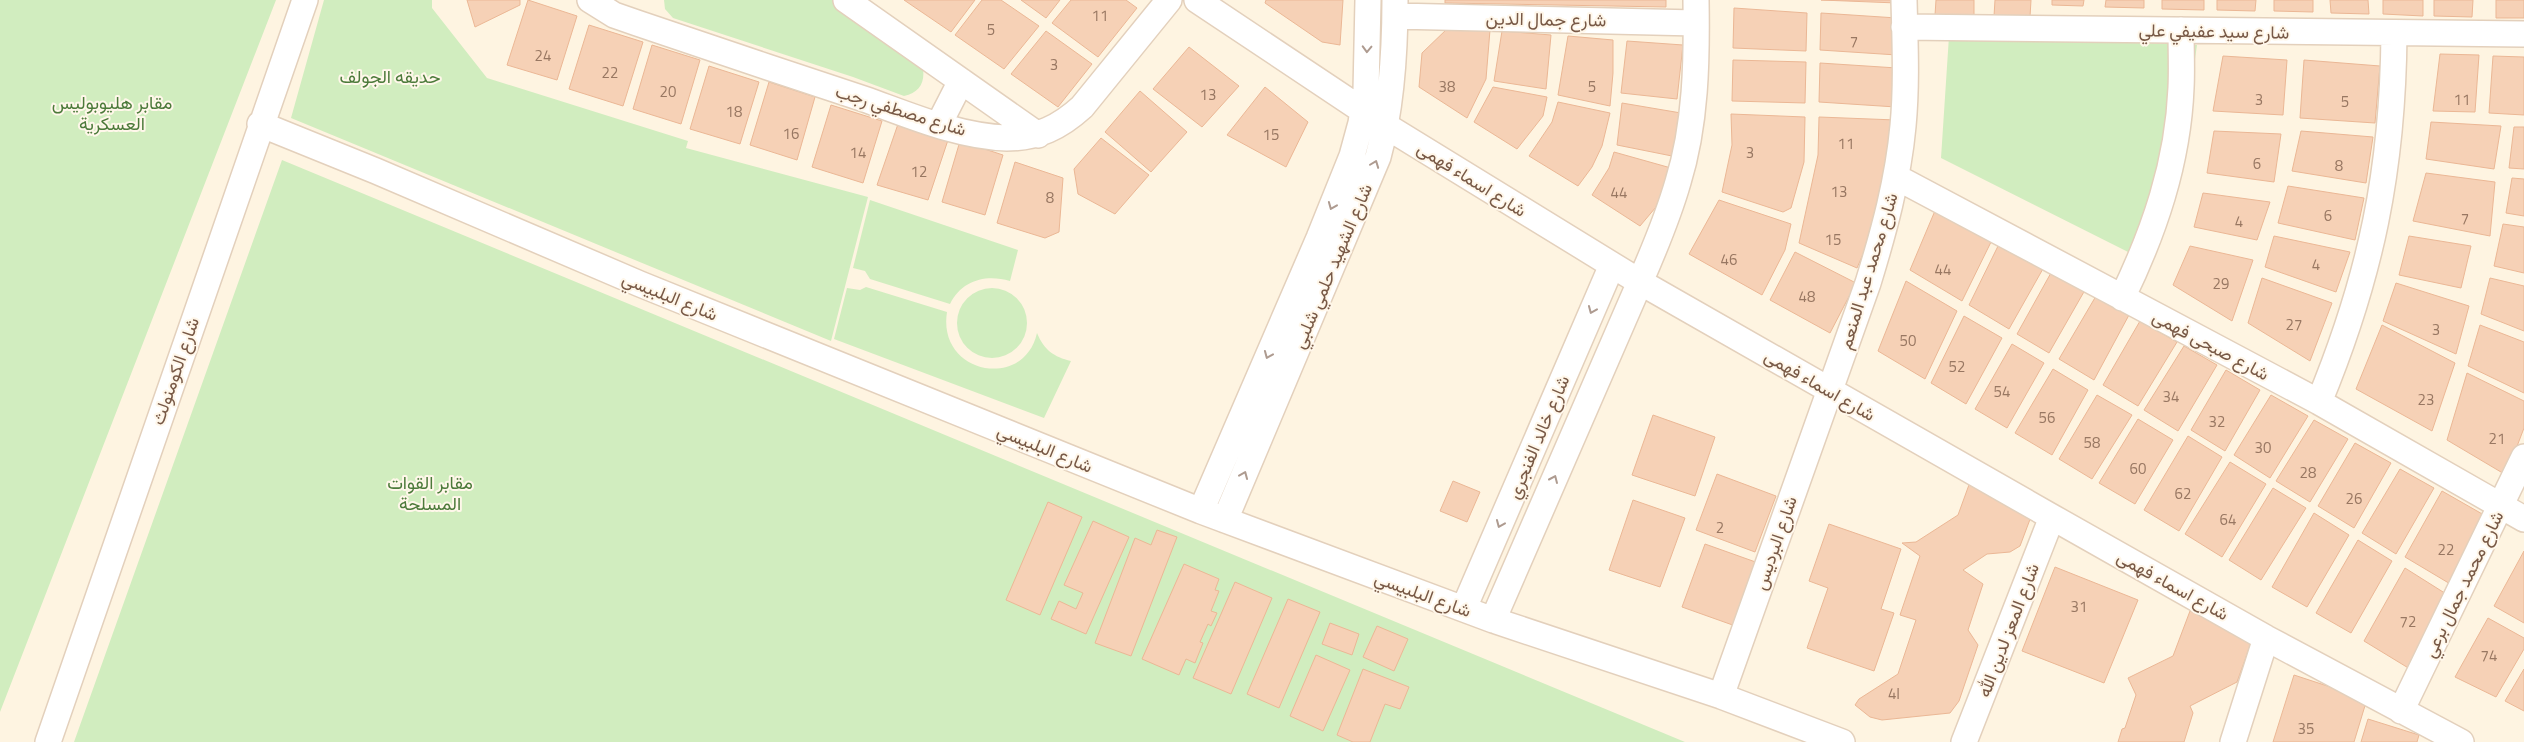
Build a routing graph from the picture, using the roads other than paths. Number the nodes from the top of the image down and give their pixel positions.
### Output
1 (305, 0) edge
2 (590, 0) edge
3 (846, 0) edge
4 (1170, 0) edge
5 (1197, 0) edge
6 (1368, 0) edge
7 (1904, 0) edge
8 (1395, 8) edge
9 (1696, 11) edge
10 (1904, 27) junction
11 (2181, 30) junction
12 (2394, 32) junction
13 (2524, 34) edge
14 (961, 81) junction
15 (1363, 111) junction
16 (260, 124) junction
17 (939, 124) junction
18 (1386, 126) junction
19 (1038, 134) junction
20 (1896, 177) junction
21 (1612, 266) junction
22 (1640, 282) junction
23 (2122, 298) junction
24 (1829, 390) junction
25 (2319, 402) junction
26 (2524, 457) edge
27 (2501, 506) junction
28 (1201, 511) junction
29 (2052, 517) junction
30 (2524, 519) edge
31 (1225, 520) junction
32 (1464, 608) junction
33 (1493, 620) junction
34 (2266, 638) junction
35 (1721, 696) junction
36 (2401, 711) junction
37 (48, 742) edge
38 (1842, 742) edge
39 (1964, 742) edge
40 (2233, 742) edge
41 (2461, 742) edge

1 - 16 street, شارع الكومنولث
2 - 17 street, شارع مصطفي رجب
3 - 14 street
4 - 19 street, شارع مصطفي رجب
5 - 15 street, شارع اسماء فهمى
6 -> 15 street, شارع الشهيد حلمي شلبي
7 - 10 street, شارع محمد عبد المنعم
8 - 9 street, شارع جمال الدين
8 - 18 street, شارع الشهيد حلمي شلبي
9 - 22 street, شارع خالد الفنجري
10 - 11 street, شارع سيد عفيفي علي
10 - 20 street, شارع محمد عبد المنعم
11 - 12 street, شارع سيد عفيفي علي
11 - 23 street
12 - 13 street, شارع سيد عفيفي علي
12 - 25 street
14 - 17 street
14 - 19 street
15 - 18 street, شارع اسماء فهمى
15 -> 28 street, شارع الشهيد حلمي شلبي
16 - 28 street, شارع البلبيسي
16 - 37 street, شارع الكومنولث
17 - 19 street, شارع مصطفي رجب
18 - 21 street, شارع اسماء فهمى
31 -> 18 street, شارع الشهيد حلمي شلبي
20 - 23 street, شارع صبحى فهمى
20 - 24 street, شارع محمد عبد المنعم
21 - 22 street, شارع اسماء فهمى
21 -> 32 street, شارع خالد الفنجري
22 - 24 street, شارع اسماء فهمى
33 -> 22 street, شارع خالد الفنجري
23 - 25 street, شارع صبحى فهمى
24 - 29 street, شارع اسماء فهمى
24 - 35 street, شارع البرديس
25 - 27 street, شارع صبحى فهمى
26 - 27 street, شارع محمد جمال برعي
27 - 30 street, شارع صبحى فهمى
27 - 36 street, شارع محمد جمال برعي
28 - 31 street, شارع البلبيسي
29 - 34 street, شارع اسماء فهمى
29 - 39 street, شارع المعز لدين الله
31 - 32 street, شارع البلبيسي
32 - 33 street, شارع البلبيسي
33 - 35 street, شارع البلبيسي
34 - 36 street, شارع اسماء فهمى
34 - 40 street
35 - 38 street, شارع البلبيسي
36 - 41 street, شارع اسماء فهمى

